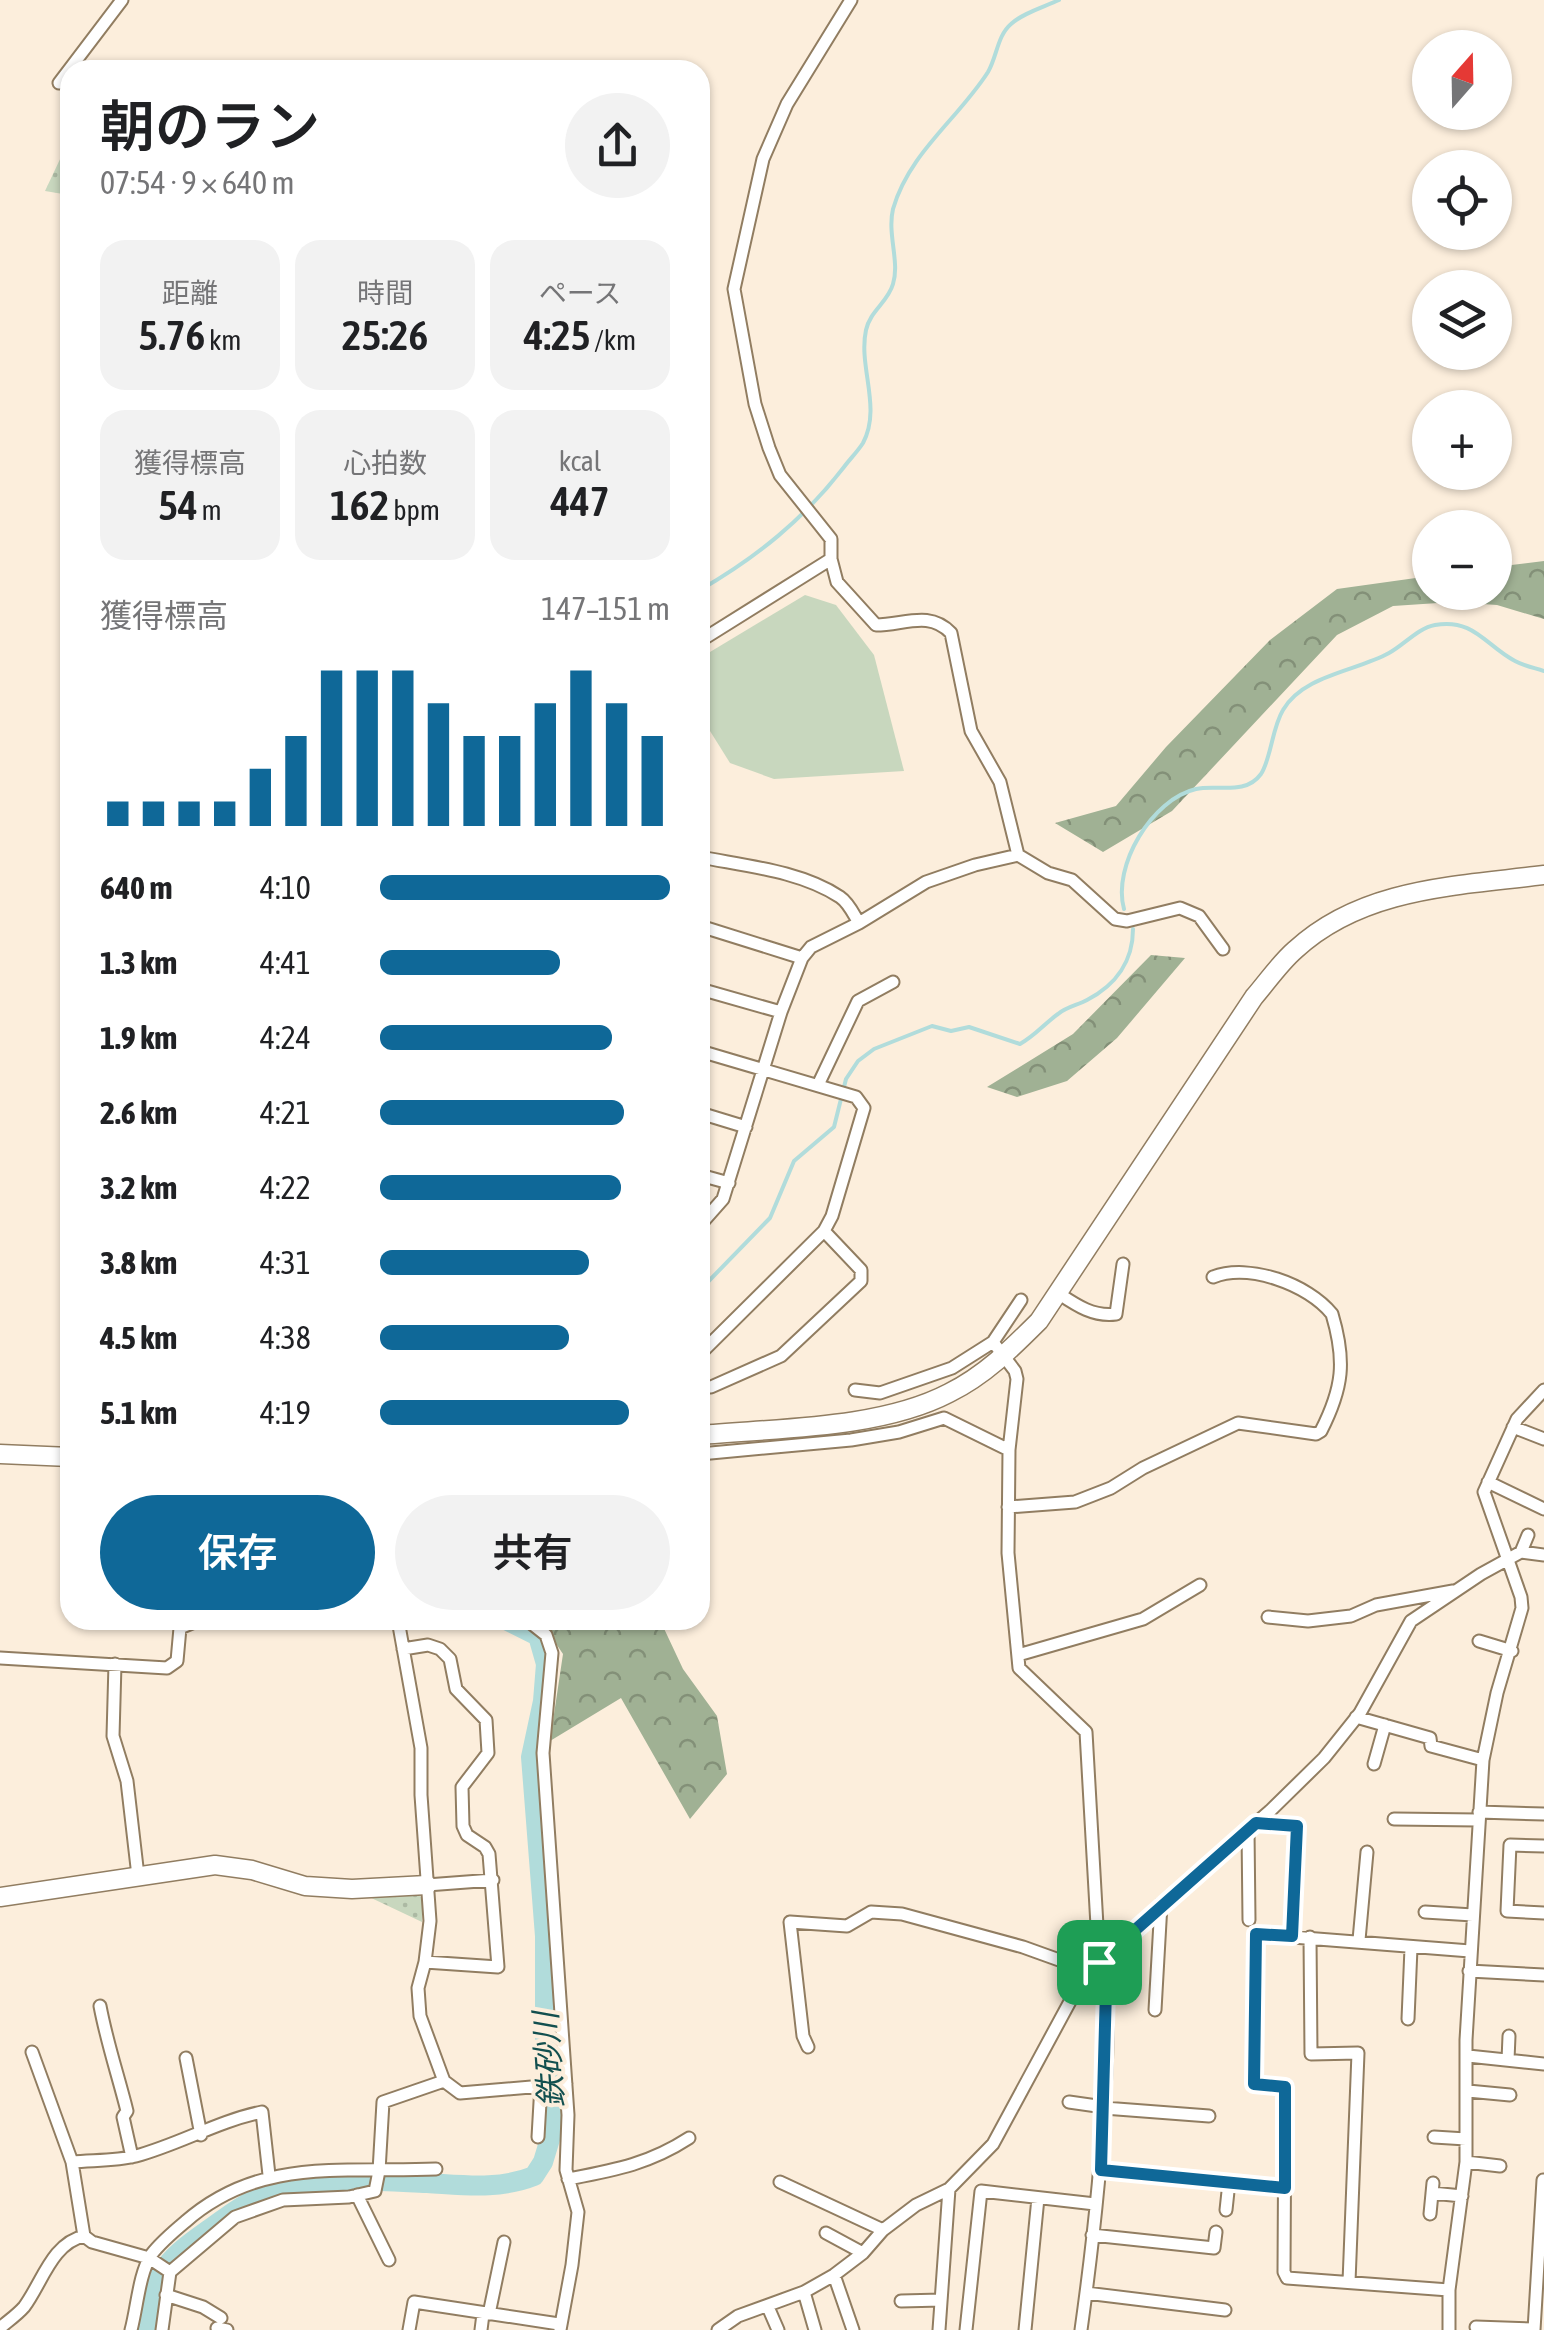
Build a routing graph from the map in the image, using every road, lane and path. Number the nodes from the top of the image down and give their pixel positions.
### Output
1 (122, 0) edge
2 (851, 0) edge
3 (77, 60) edge
4 (830, 559) junction
5 (710, 635) edge
6 (1018, 855) junction
7 (710, 859) edge
8 (1544, 875) edge
9 (859, 923) junction
10 (710, 929) edge
11 (1224, 949) dead end
12 (802, 958) junction
13 (893, 982) dead end
14 (710, 992) edge
15 (781, 1012) junction
16 (710, 1054) edge
17 (763, 1069) junction
18 (822, 1087) junction
19 (710, 1116) edge
20 (746, 1127) junction
21 (710, 1177) edge
22 (729, 1183) junction
23 (710, 1214) edge
24 (824, 1231) junction
25 (1123, 1264) dead end
26 (1213, 1278) dead end
27 (1058, 1293) junction
28 (1021, 1300) dead end
29 (710, 1344) edge
30 (998, 1350) junction
31 (710, 1386) edge
32 (854, 1390) dead end
33 (1544, 1390) edge
34 (1513, 1427) junction
35 (710, 1434) edge
36 (1544, 1439) edge
37 (1009, 1450) junction
38 (710, 1453) edge
39 (0, 1454) edge
40 (60, 1457) edge
41 (1488, 1482) junction
42 (1008, 1506) junction
43 (1544, 1508) edge
44 (1528, 1536) dead end
45 (1521, 1552) junction
46 (1544, 1555) edge
47 (1508, 1561) junction
48 (1200, 1585) dead end
49 (1458, 1590) junction
50 (1268, 1617) dead end
51 (180, 1630) edge
52 (400, 1630) edge
53 (539, 1630) edge
54 (1478, 1641) dead end
55 (403, 1649) junction
56 (1512, 1651) junction
57 (1018, 1655) junction
58 (0, 1658) edge
59 (115, 1664) junction
60 (1356, 1717) junction
61 (1385, 1725) junction
62 (1483, 1760) junction
63 (1374, 1764) dead end
64 (1544, 1814) edge
65 (1479, 1816) junction
66 (1394, 1819) dead end
67 (1252, 1827) junction
68 (1544, 1846) edge
69 (1366, 1852) dead end
70 (138, 1876) junction
71 (492, 1880) junction
72 (427, 1885) junction
73 (0, 1897) edge
74 (1161, 1904) junction
75 (1424, 1912) dead end
76 (1544, 1912) edge
77 (1472, 1915) junction
78 (1249, 1920) dead end
79 (1292, 1936) junction
80 (1310, 1938) junction
81 (1359, 1940) junction
82 (1411, 1948) junction
83 (1470, 1951) junction
84 (425, 1962) junction
85 (1099, 1962) junction
86 (1088, 1970) junction
87 (1469, 1971) junction
88 (1544, 1975) edge
89 (100, 2006) dead end
90 (1154, 2010) dead end
91 (1408, 2019) dead end
92 (1509, 2036) dead end
93 (808, 2047) dead end
94 (32, 2052) dead end
95 (1468, 2056) junction
96 (186, 2058) dead end
97 (1508, 2060) junction
98 (1544, 2064) edge
99 (444, 2081) junction
100 (566, 2084) junction
101 (541, 2086) junction
102 (1468, 2091) junction
103 (1510, 2094) dead end
104 (1070, 2102) dead end
105 (1104, 2108) junction
106 (1209, 2116) dead end
107 (200, 2134) junction
108 (538, 2137) dead end
109 (689, 2138) dead end
110 (1434, 2138) dead end
111 (1466, 2139) junction
112 (132, 2157) junction
113 (72, 2162) junction
114 (1466, 2162) junction
115 (1500, 2166) dead end
116 (436, 2169) dead end
117 (1101, 2170) junction
118 (380, 2171) junction
119 (270, 2176) junction
120 (568, 2179) junction
121 (1544, 2180) edge
122 (780, 2182) dead end
123 (1228, 2182) junction
124 (1285, 2188) junction
125 (949, 2189) junction
126 (358, 2195) junction
127 (1462, 2196) junction
128 (1038, 2198) junction
129 (1095, 2204) junction
130 (1226, 2210) dead end
131 (1430, 2214) dead end
132 (883, 2230) junction
133 (1216, 2232) dead end
134 (826, 2233) dead end
135 (1092, 2235) junction
136 (84, 2236) junction
137 (504, 2242) dead end
138 (863, 2252) junction
139 (149, 2258) junction
140 (389, 2260) dead end
141 (170, 2272) junction
142 (834, 2276) junction
143 (1349, 2282) junction
144 (1449, 2290) junction
145 (804, 2292) junction
146 (1086, 2293) junction
147 (166, 2295) junction
148 (941, 2300) junction
149 (901, 2302) dead end
150 (768, 2306) junction
151 (1225, 2310) dead end
152 (486, 2314) junction
153 (222, 2325) edge
154 (559, 2327) edge
155 (1476, 2327) dead end
156 (0, 2328) edge
157 (131, 2330) edge
158 (162, 2330) edge
159 (409, 2330) edge
160 (481, 2330) edge
161 (718, 2330) edge
162 (778, 2330) edge
163 (816, 2330) edge
164 (853, 2330) edge
165 (939, 2330) edge
166 (966, 2330) edge
167 (1025, 2330) edge
168 (1081, 2330) edge
169 (1449, 2330) edge
170 (1534, 2330) edge

1 - 3 street
2 - 4 street
4 - 5 street
4 - 6 street
6 - 9 street
6 - 11 street
7 - 9 street
8 - 27 street
9 - 12 street
10 - 12 street
12 - 15 street
13 - 18 street
14 - 15 street
15 - 17 street
16 - 17 street
17 - 18 street
17 - 20 street
18 - 24 street
19 - 20 street
20 - 22 street
21 - 22 street
22 - 23 street
24 - 29 street
24 - 31 street
25 - 27 street
26 - 42 street
27 - 30 street
28 - 30 street
30 - 32 street
30 - 35 street
30 - 37 street
33 - 34 street
34 - 36 street
34 - 41 street
37 - 38 street
37 - 42 street
39 - 40 street
41 - 43 street
41 - 47 street
42 - 57 street
44 - 45 street
45 - 46 street
45 - 47 street
47 - 49 street
47 - 56 street
48 - 57 street
49 - 50 street
49 - 60 street
51 - 59 street
52 - 55 street
53 - 100 street
54 - 56 street
55 - 71 street
55 - 72 street
56 - 62 street
57 - 85 street
58 - 59 street
59 - 70 street
60 - 61 street
60 - 67 street
61 - 62 street
61 - 63 street
62 - 65 street
64 - 65 street
65 - 66 street
65 - 77 street
67 - 74 street
67 - 78 street
67 - 79 street
68 - 76 street
69 - 81 street
70 - 72 street
70 - 73 street
71 - 72 street
71 - 84 street
72 - 84 street
74 - 85 street
74 - 90 street
75 - 77 street
77 - 83 street
79 - 80 street
79 - 124 street
80 - 81 street
80 - 143 street
81 - 82 street
82 - 83 street
82 - 91 street
83 - 87 street
84 - 99 street
85 - 86 street
85 - 105 street
86 - 93 street
86 - 125 street
87 - 88 street
87 - 95 street
89 - 112 street
92 - 97 street
94 - 113 street
95 - 97 street
95 - 102 street
96 - 107 street
97 - 98 street
99 - 101 street
99 - 118 street
100 - 101 street
100 - 120 street
101 - 108 street
102 - 103 street
102 - 111 street
104 - 105 street
105 - 106 street
105 - 117 street
107 - 112 street
107 - 119 street
109 - 120 street
110 - 111 street
111 - 114 street
112 - 113 street
113 - 136 street
114 - 115 street
114 - 127 street
116 - 118 street
117 - 123 street
117 - 129 street
118 - 119 street
118 - 126 street
119 - 139 street
120 - 154 street
121 - 170 street
122 - 132 street
123 - 124 street
123 - 130 street
124 - 143 street
125 - 132 street
125 - 148 street
126 - 140 street
126 - 141 street
127 - 131 street
127 - 144 street
128 - 129 street
128 - 166 street
128 - 167 street
129 - 135 street
132 - 138 street
133 - 135 street
134 - 138 street
135 - 146 street
136 - 139 street
136 - 156 street
137 - 152 street
138 - 142 street
139 - 141 street
139 - 157 street
141 - 147 street
142 - 145 street
142 - 164 street
143 - 144 street
144 - 169 street
145 - 150 street
145 - 163 street
146 - 151 street
146 - 168 street
147 - 153 street
147 - 158 street
148 - 149 street
148 - 165 street
150 - 161 street
150 - 162 street
152 - 154 street
152 - 159 street
152 - 160 street
155 - 170 street

